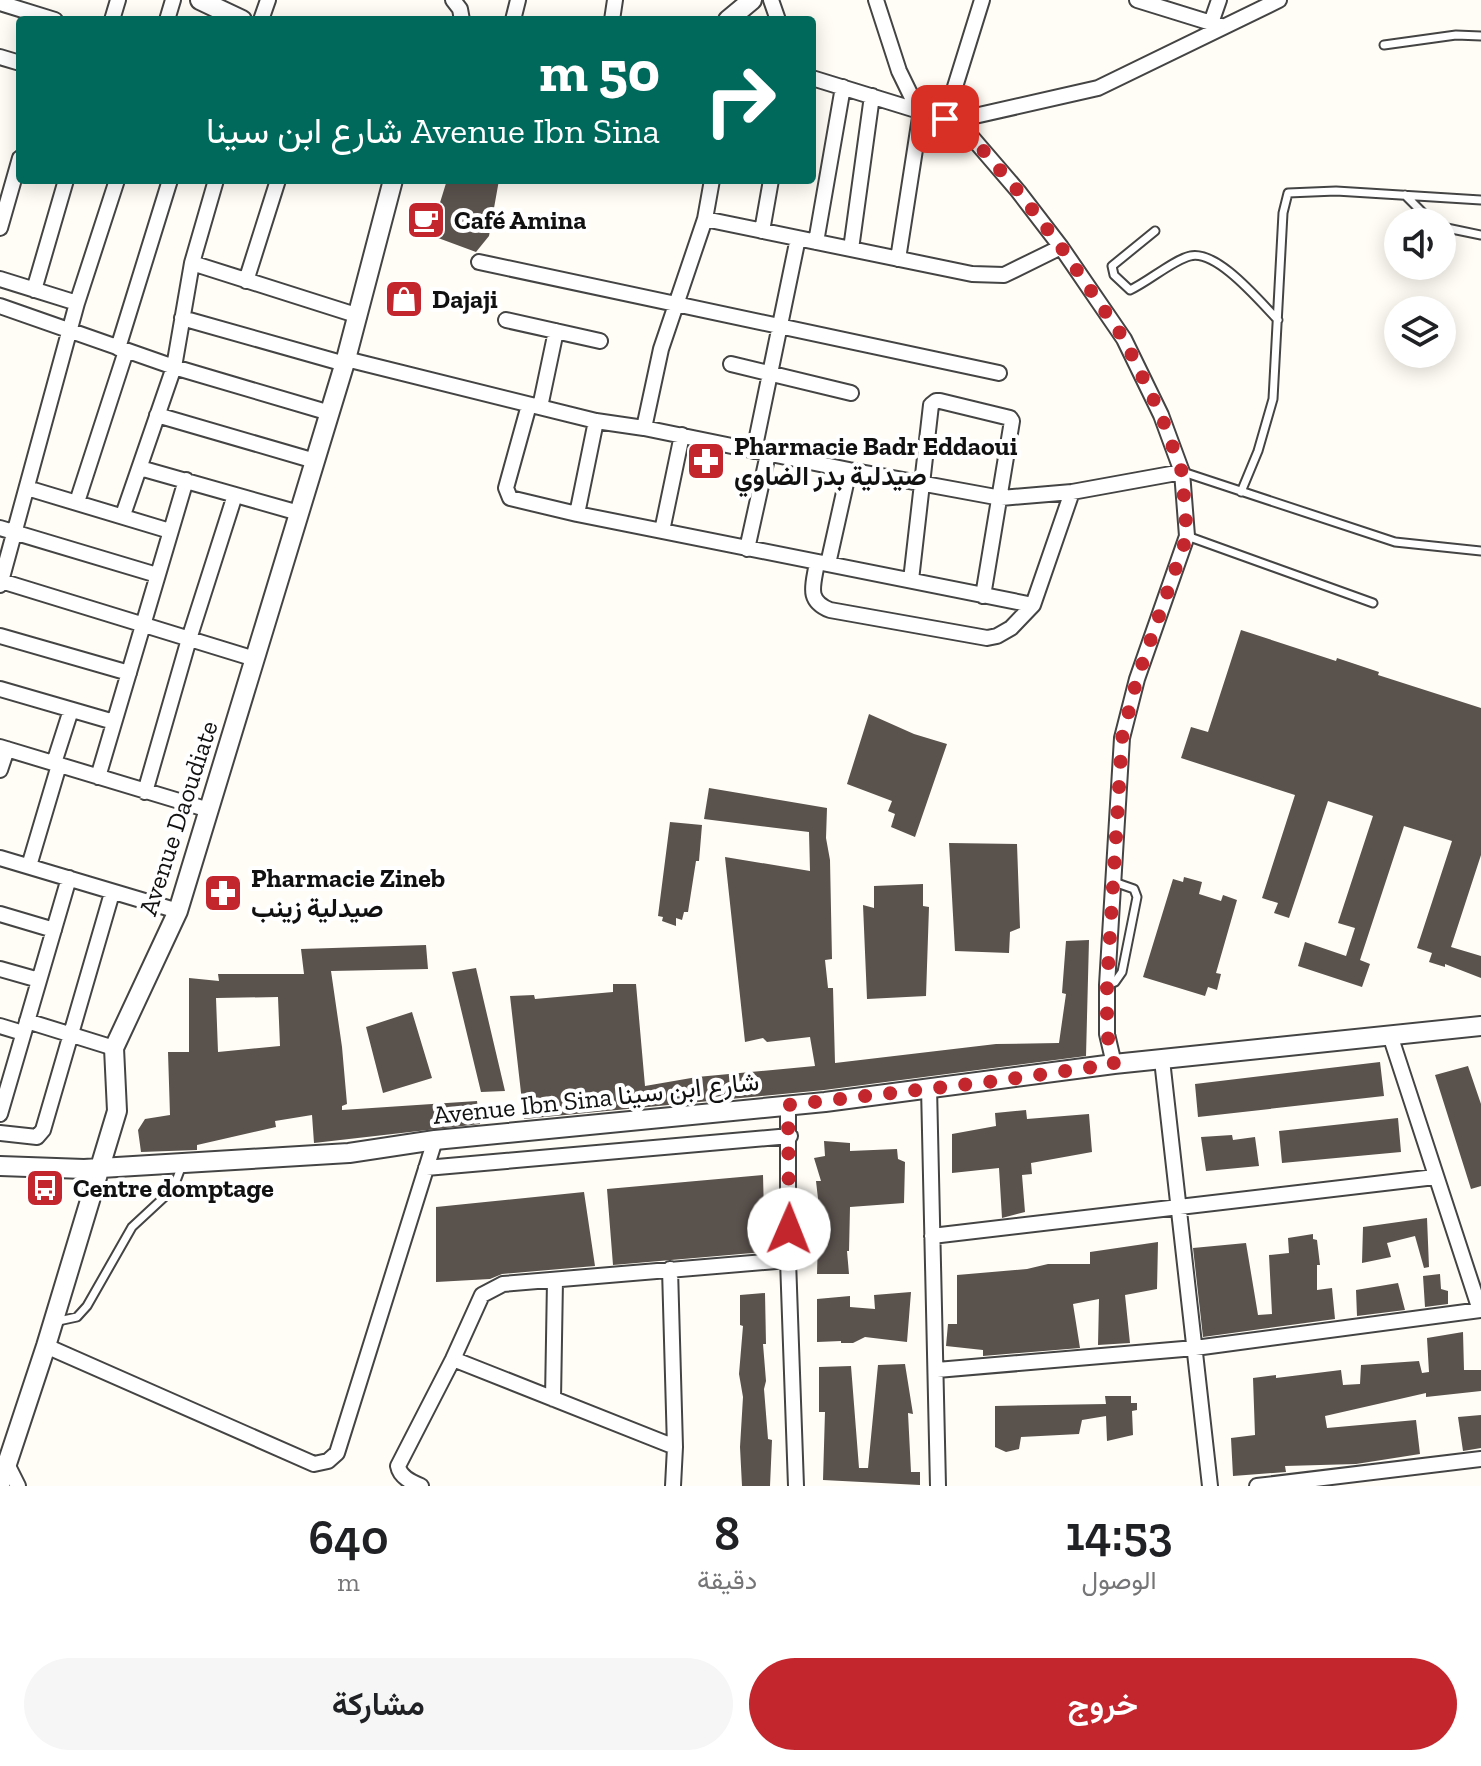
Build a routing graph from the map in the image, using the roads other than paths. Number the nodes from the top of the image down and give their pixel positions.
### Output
1 (200, 0) edge
2 (752, 0) edge
3 (876, 0) edge
4 (982, 0) edge
5 (1137, 0) edge
6 (1219, 0) edge
7 (1279, 0) edge
8 (0, 3) edge
9 (42, 16) edge
10 (234, 16) edge
11 (733, 16) edge
12 (1216, 25) junction
13 (1481, 36) edge
14 (1384, 45) dead end
15 (816, 76) edge
16 (843, 87) junction
17 (872, 96) junction
18 (920, 110) junction
19 (951, 119) junction
20 (16, 168) edge
21 (65, 184) edge
22 (116, 184) edge
23 (169, 184) edge
24 (215, 184) edge
25 (277, 184) edge
26 (392, 184) edge
27 (711, 184) edge
28 (770, 184) edge
29 (1405, 195) junction
30 (4, 198) edge
31 (1481, 200) edge
32 (1418, 208) edge
33 (705, 219) junction
34 (0, 228) edge
35 (1456, 230) edge
36 (762, 231) junction
37 (1155, 231) dead end
38 (1481, 235) edge
39 (798, 238) junction
40 (816, 242) junction
41 (1061, 247) junction
42 (851, 249) junction
43 (898, 259) junction
44 (479, 262) dead end
45 (192, 263) junction
46 (0, 279) edge
47 (246, 281) junction
48 (34, 290) junction
49 (77, 303) junction
50 (676, 304) junction
51 (0, 306) edge
52 (359, 316) junction
53 (182, 318) junction
54 (506, 320) dead end
55 (1278, 320) junction
56 (780, 328) junction
57 (69, 331) junction
58 (556, 331) junction
59 (600, 341) dead end
60 (122, 350) junction
61 (345, 362) junction
62 (731, 364) dead end
63 (174, 367) junction
64 (999, 373) dead end
65 (771, 374) junction
66 (851, 393) dead end
67 (534, 406) junction
68 (330, 413) junction
69 (157, 415) junction
70 (596, 421) junction
71 (644, 428) junction
72 (682, 435) junction
73 (761, 452) junction
74 (315, 461) junction
75 (140, 468) junction
76 (849, 470) junction
77 (1182, 472) junction
78 (186, 480) junction
79 (921, 484) junction
80 (27, 488) junction
81 (1072, 492) junction
82 (1241, 492) junction
83 (235, 495) junction
84 (1001, 498) junction
85 (77, 502) junction
86 (299, 513) junction
87 (577, 514) junction
88 (123, 515) junction
89 (0, 528) edge
90 (170, 531) junction
91 (662, 531) junction
92 (15, 533) junction
93 (1187, 536) junction
94 (747, 549) junction
95 (1481, 551) edge
96 (822, 563) junction
97 (157, 575) junction
98 (911, 580) junction
99 (1, 583) edge
100 (983, 596) junction
101 (1373, 603) dead end
102 (1033, 605) junction
103 (143, 625) junction
104 (0, 636) edge
105 (189, 639) junction
106 (255, 659) junction
107 (129, 673) junction
108 (0, 689) edge
109 (71, 710) junction
110 (114, 722) junction
111 (3, 748) edge
112 (56, 764) junction
113 (0, 770) edge
114 (98, 777) junction
115 (145, 792) junction
116 (209, 810) junction
117 (0, 858) edge
118 (29, 866) junction
119 (69, 878) junction
120 (1112, 882) junction
121 (112, 893) junction
122 (178, 911) junction
123 (0, 914) edge
124 (54, 930) junction
125 (0, 969) edge
126 (39, 980) junction
127 (1107, 985) junction
128 (0, 1026) edge
129 (1481, 1026) edge
130 (25, 1027) junction
131 (1390, 1035) junction
132 (71, 1036) junction
133 (114, 1048) junction
134 (1162, 1060) junction
135 (1114, 1064) junction
136 (5, 1080) edge
137 (929, 1087) junction
138 (788, 1105) junction
139 (0, 1114) edge
140 (0, 1133) edge
141 (790, 1136) junction
142 (435, 1140) junction
143 (183, 1163) junction
144 (0, 1166) edge
145 (101, 1168) junction
146 (426, 1168) junction
147 (1435, 1177) junction
148 (1177, 1209) junction
149 (932, 1236) junction
150 (788, 1260) junction
151 (670, 1269) junction
152 (555, 1280) junction
153 (1480, 1310) edge
154 (54, 1322) junction
155 (46, 1346) junction
156 (1195, 1348) junction
157 (453, 1359) junction
158 (937, 1370) junction
159 (553, 1399) junction
160 (675, 1447) junction
161 (1481, 1459) edge
162 (4, 1464) edge
163 (0, 1485) edge
164 (18, 1486) edge
165 (421, 1486) edge
166 (673, 1486) edge
167 (796, 1486) edge
168 (938, 1486) edge
169 (1210, 1486) edge
170 (1257, 1486) edge

1 - 10 street
2 - 11 street
3 - 18 street
4 - 19 street
5 - 12 street
6 - 12 street
7 - 12 street
8 - 9 street
12 - 19 street
13 - 14 lane
15 - 16 street
16 - 17 street
16 - 40 street
17 - 18 street
17 - 42 street
18 - 19 street
18 - 43 street
19 - 41 street
20 - 30 street
21 - 48 street
22 - 49 street
23 - 60 street
24 - 45 street
25 - 47 street
26 - 52 street, Avenue Daoudiate
27 - 33 street
28 - 36 street
29 - 31 lane
29 - 32 lane
29 - 55 lane
30 - 34 street
33 - 36 street
33 - 50 street
35 - 38 lane
36 - 39 street
37 - 55 lane
39 - 40 street
39 - 56 street
40 - 42 street
41 - 43 street
41 - 77 street
42 - 43 street
44 - 50 street
45 - 47 street
45 - 53 street
46 - 48 street
47 - 52 street
48 - 49 street
49 - 57 street
50 - 56 street
50 - 71 street
51 - 57 street
52 - 61 street, Avenue Daoudiate
53 - 61 street
53 - 63 street
54 - 58 street
55 - 82 lane
56 - 64 street
56 - 65 street
57 - 60 street
57 - 80 street
58 - 59 street
58 - 67 street
60 - 63 street
60 - 85 street
61 - 67 street
61 - 68 street, Avenue Daoudiate
62 - 65 street
63 - 68 street
63 - 69 street
65 - 66 street
65 - 73 street
67 - 70 street
67 - 87 street
68 - 74 street, Avenue Daoudiate
69 - 74 street
69 - 75 street
70 - 71 street
70 - 87 street
71 - 72 street
72 - 73 street
72 - 91 street
73 - 76 street
73 - 94 street
74 - 86 street, Avenue Daoudiate
75 - 78 street
75 - 88 street
76 - 79 street
76 - 96 street
77 - 81 street
77 - 82 lane
77 - 93 street
78 - 83 street
78 - 90 street
79 - 84 street
79 - 84 street
79 - 98 street
80 - 85 street
80 - 92 street
81 - 84 street
81 - 102 street
82 - 95 lane
83 - 86 street
83 - 105 street
84 - 100 street
85 - 88 street
86 - 106 street, Avenue Daoudiate
87 - 91 street
88 - 90 street
89 - 92 street
90 - 97 street
91 - 94 street
92 - 97 street
92 - 99 street
93 - 101 lane
93 - 120 street
94 - 96 street
96 - 98 street
96 - 102 street
97 - 103 street
98 - 100 street
99 - 103 street
100 - 102 street
103 - 105 street
103 - 107 street
104 - 107 street
105 - 106 street
105 - 115 street
106 - 116 street, Avenue Daoudiate
107 - 110 street
108 - 109 street
109 - 110 street
109 - 112 street
110 - 114 street
111 - 112 street
111 - 113 street
112 - 114 street
112 - 118 street
114 - 115 street
115 - 116 street
116 - 122 street, Avenue Daoudiate
117 - 118 street
118 - 119 street
119 - 121 street
119 - 124 street
120 - 127 street
120 - 127 lane
121 - 122 street
121 - 132 street
122 - 133 street, Avenue Daoudiate
123 - 124 street
124 - 126 street
125 - 126 street
126 - 130 street
127 - 135 street
128 - 130 street
129 - 131 street, Avenue Ibn Sina شارع ابن سينا
130 - 132 street
130 - 136 street
131 - 134 street, Avenue Ibn Sina شارع ابن سينا
131 - 147 street
132 - 133 street
132 - 140 street
133 - 145 street, Avenue Daoudiate
134 - 135 street, Avenue Ibn Sina شارع ابن سينا
134 - 148 street
135 - 137 street, Avenue Ibn Sina شارع ابن سينا
136 - 139 street
137 - 138 street, Avenue Ibn Sina شارع ابن سينا
137 - 149 street
138 - 141 street
138 - 142 street, Avenue Ibn Sina شارع ابن سينا
141 - 146 street
141 - 150 street
142 - 143 street, Avenue Ibn Sina شارع ابن سينا
142 - 146 street
143 - 145 street, Avenue Ibn Sina شارع ابن سينا
143 - 154 lane
144 - 145 street, Avenue Ibn Sina شارع ابن سينا
145 - 154 street, Avenue Daoudiate
146 - 155 street
147 - 148 street
147 - 153 street
148 - 149 street
148 - 156 street
149 - 158 street
150 - 151 street
150 - 167 street
151 - 152 street
151 - 160 street
152 - 157 street
152 - 159 street
153 - 156 street
154 - 155 street, Avenue Daoudiate
155 - 162 street, Avenue Daoudiate
156 - 158 street
156 - 169 street
157 - 159 street
157 - 165 street
158 - 168 street
159 - 160 street
160 - 166 street
161 - 170 street
162 - 163 street, Avenue Daoudiate
162 - 164 street

